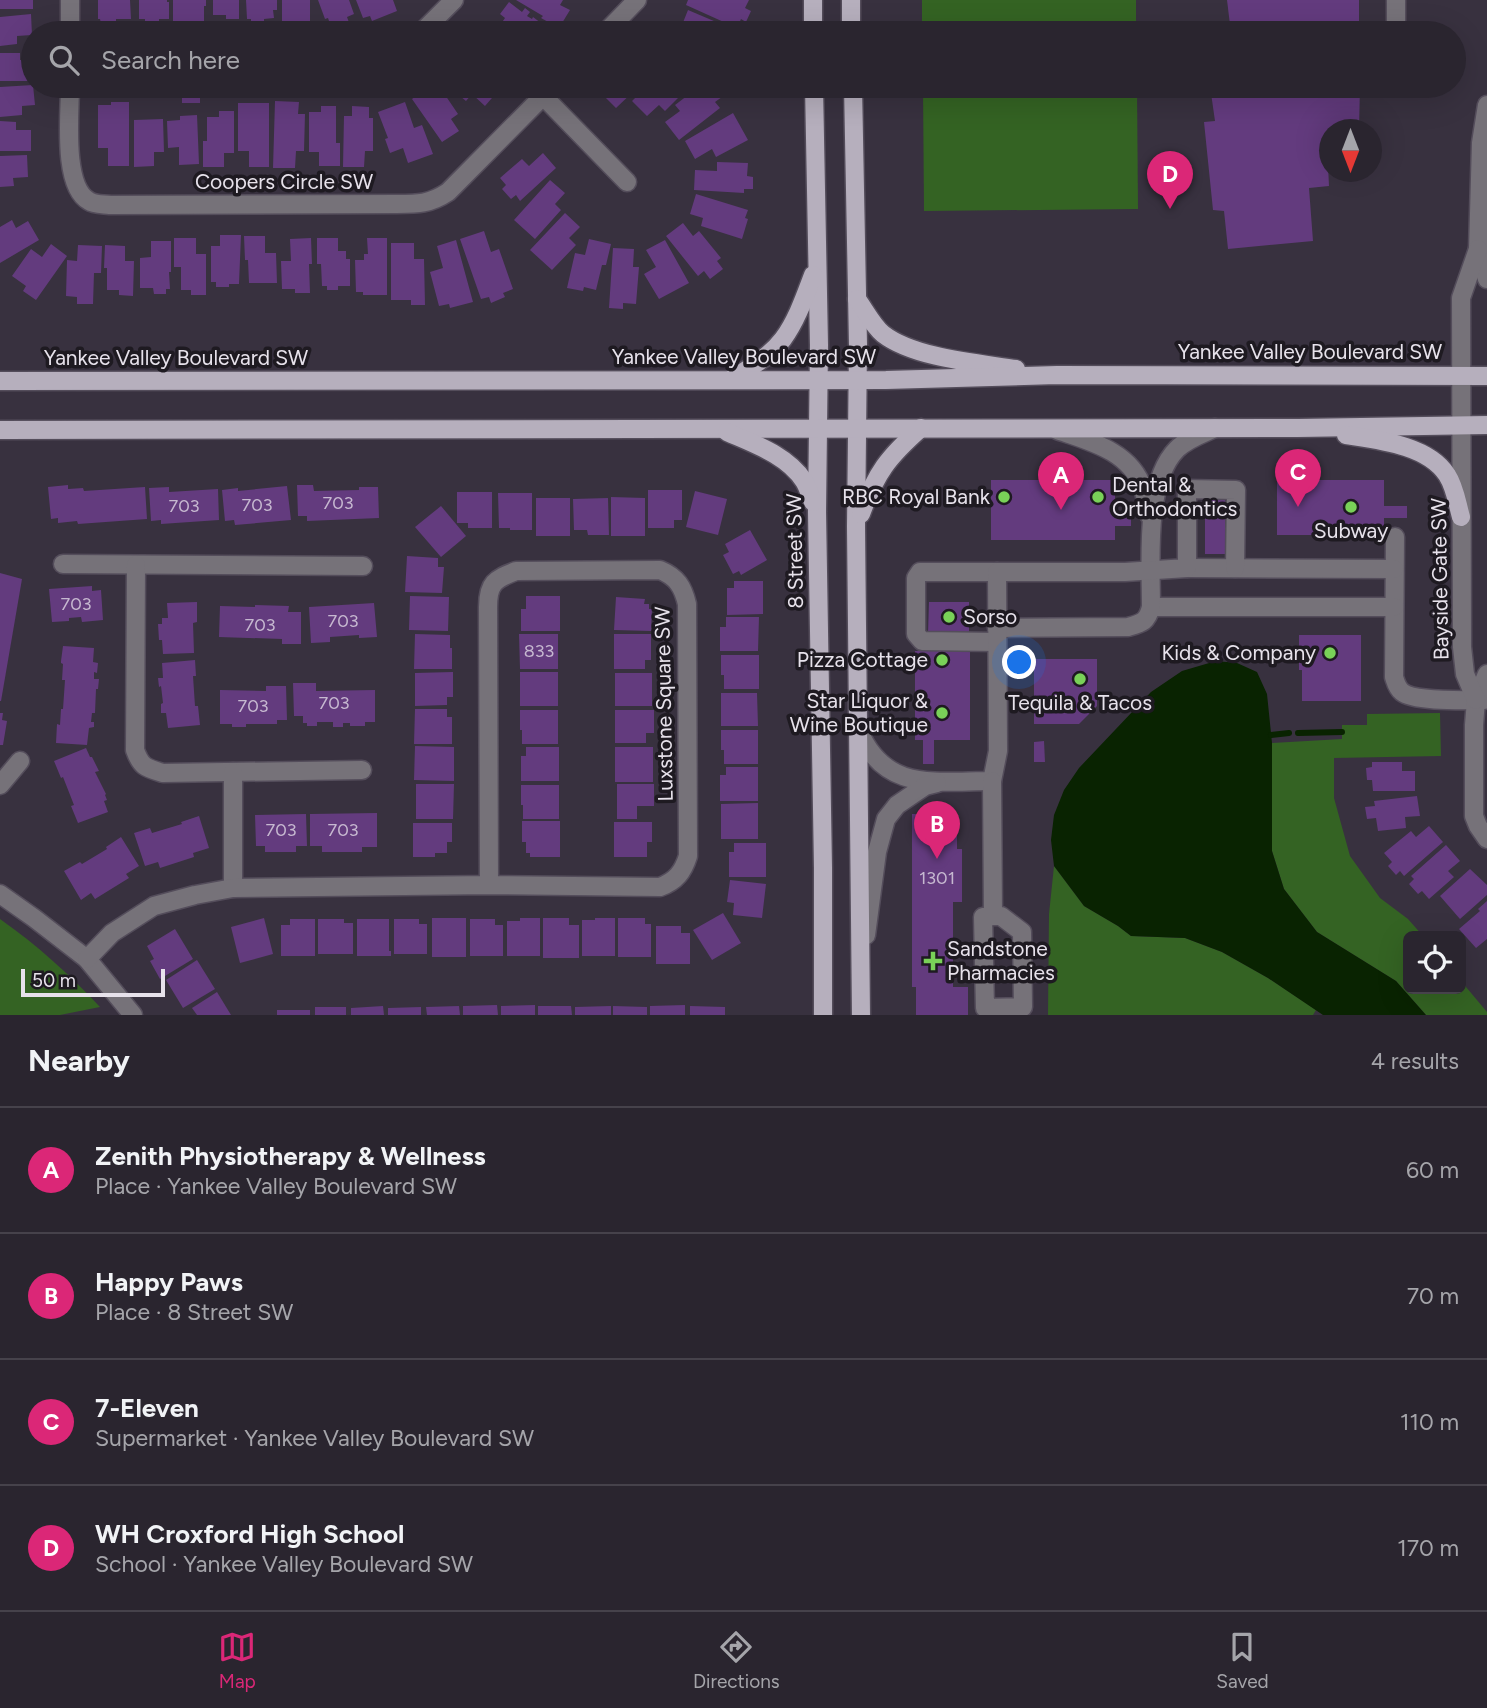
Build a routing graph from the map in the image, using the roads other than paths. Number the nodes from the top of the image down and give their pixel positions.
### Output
1 (70, 0) edge
2 (454, 0) edge
3 (637, 0) edge
4 (813, 0) edge
5 (851, 0) edge
6 (1396, 0) edge
7 (70, 21) edge
8 (433, 21) edge
9 (617, 21) edge
10 (813, 21) edge
11 (852, 21) edge
12 (1396, 21) edge
13 (70, 98) edge
14 (541, 98) edge
15 (554, 98) edge
16 (814, 98) edge
17 (853, 98) edge
18 (1487, 105) edge
19 (627, 181) dead end
20 (1478, 249) junction
21 (817, 265) junction
22 (1487, 279) edge
23 (857, 298) junction
24 (1057, 375) junction
25 (1461, 375) junction
26 (1487, 376) edge
27 (731, 380) junction
28 (818, 380) junction
29 (857, 380) junction
30 (0, 381) edge
31 (1461, 425) junction
32 (1487, 425) edge
33 (1218, 427) junction
34 (818, 428) junction
35 (921, 428) junction
36 (1050, 428) junction
37 (1298, 428) junction
38 (721, 429) junction
39 (857, 429) junction
40 (0, 430) edge
41 (817, 512) junction
42 (1461, 517) junction
43 (1151, 526) junction
44 (856, 527) junction
45 (1395, 537) dead end
46 (64, 564) dead end
47 (136, 565) junction
48 (363, 566) dead end
49 (1187, 568) junction
50 (1236, 568) junction
51 (1151, 569) junction
52 (1394, 569) junction
53 (997, 572) junction
54 (1151, 607) junction
55 (1394, 607) junction
56 (997, 635) junction
57 (1487, 674) edge
58 (1481, 700) edge
59 (858, 729) junction
60 (20, 761) dead end
61 (362, 770) dead end
62 (233, 772) junction
63 (992, 781) junction
64 (940, 782) junction
65 (0, 785) edge
66 (1487, 839) edge
67 (489, 885) junction
68 (233, 888) junction
69 (0, 894) edge
70 (993, 916) junction
71 (87, 959) junction
72 (861, 973) junction
73 (133, 1015) edge
74 (823, 1015) edge
75 (861, 1015) edge

1 - 7 street
2 - 8 street
3 - 9 street
4 - 10 main road
5 - 11 main road
6 - 12 street
13 - 14 street, Coopers Circle SW
15 - 19 street
16 - 21 main road, 8 Street SW
17 - 23 main road
18 - 20 street
20 - 22 street
20 - 25 street, Bayside Gate SW
21 - 27 main road
21 - 28 main road, 8 Street SW
23 - 24 main road
23 - 29 main road
24 - 25 main road, Yankee Valley Boulevard SW
24 - 29 main road, Yankee Valley Boulevard SW
25 - 26 main road, Yankee Valley Boulevard SW
25 - 31 street, Bayside Gate SW
27 - 28 main road, Yankee Valley Boulevard SW
27 - 30 main road, Yankee Valley Boulevard SW
28 - 29 main road, Yankee Valley Boulevard SW
28 - 34 main road, 8 Street SW
29 - 39 main road
31 - 32 main road
31 - 37 main road
31 - 42 street, Bayside Gate SW
33 - 36 main road
33 - 37 main road
33 - 43 street
34 - 38 main road
34 - 39 main road
34 - 41 main road, 8 Street SW
35 - 36 main road
35 - 39 main road
35 - 44 main road
36 - 43 street
37 - 42 main road
38 - 40 main road
38 - 41 main road
39 - 44 main road
41 - 74 main road, 8 Street SW
42 - 58 street, Bayside Gate SW
43 - 51 street
44 - 59 main road
45 - 52 street
46 - 47 street
47 - 48 street
47 - 62 street
49 - 50 street
49 - 50 street
49 - 51 street
50 - 52 street
51 - 53 street
51 - 54 street
52 - 55 street
53 - 56 street
53 - 56 street
54 - 55 street
54 - 56 street
55 - 58 street
56 - 63 street
57 - 58 street
58 - 66 street
59 - 64 street
59 - 72 main road
60 - 65 street
61 - 62 street
62 - 68 street
63 - 64 street
63 - 70 street
64 - 72 street
67 - 67 street, Luxstone Square SW
67 - 68 street, Luxstone Square SW
68 - 71 street, Luxstone Square SW
69 - 71 street
70 - 70 street
71 - 73 street
72 - 75 main road

